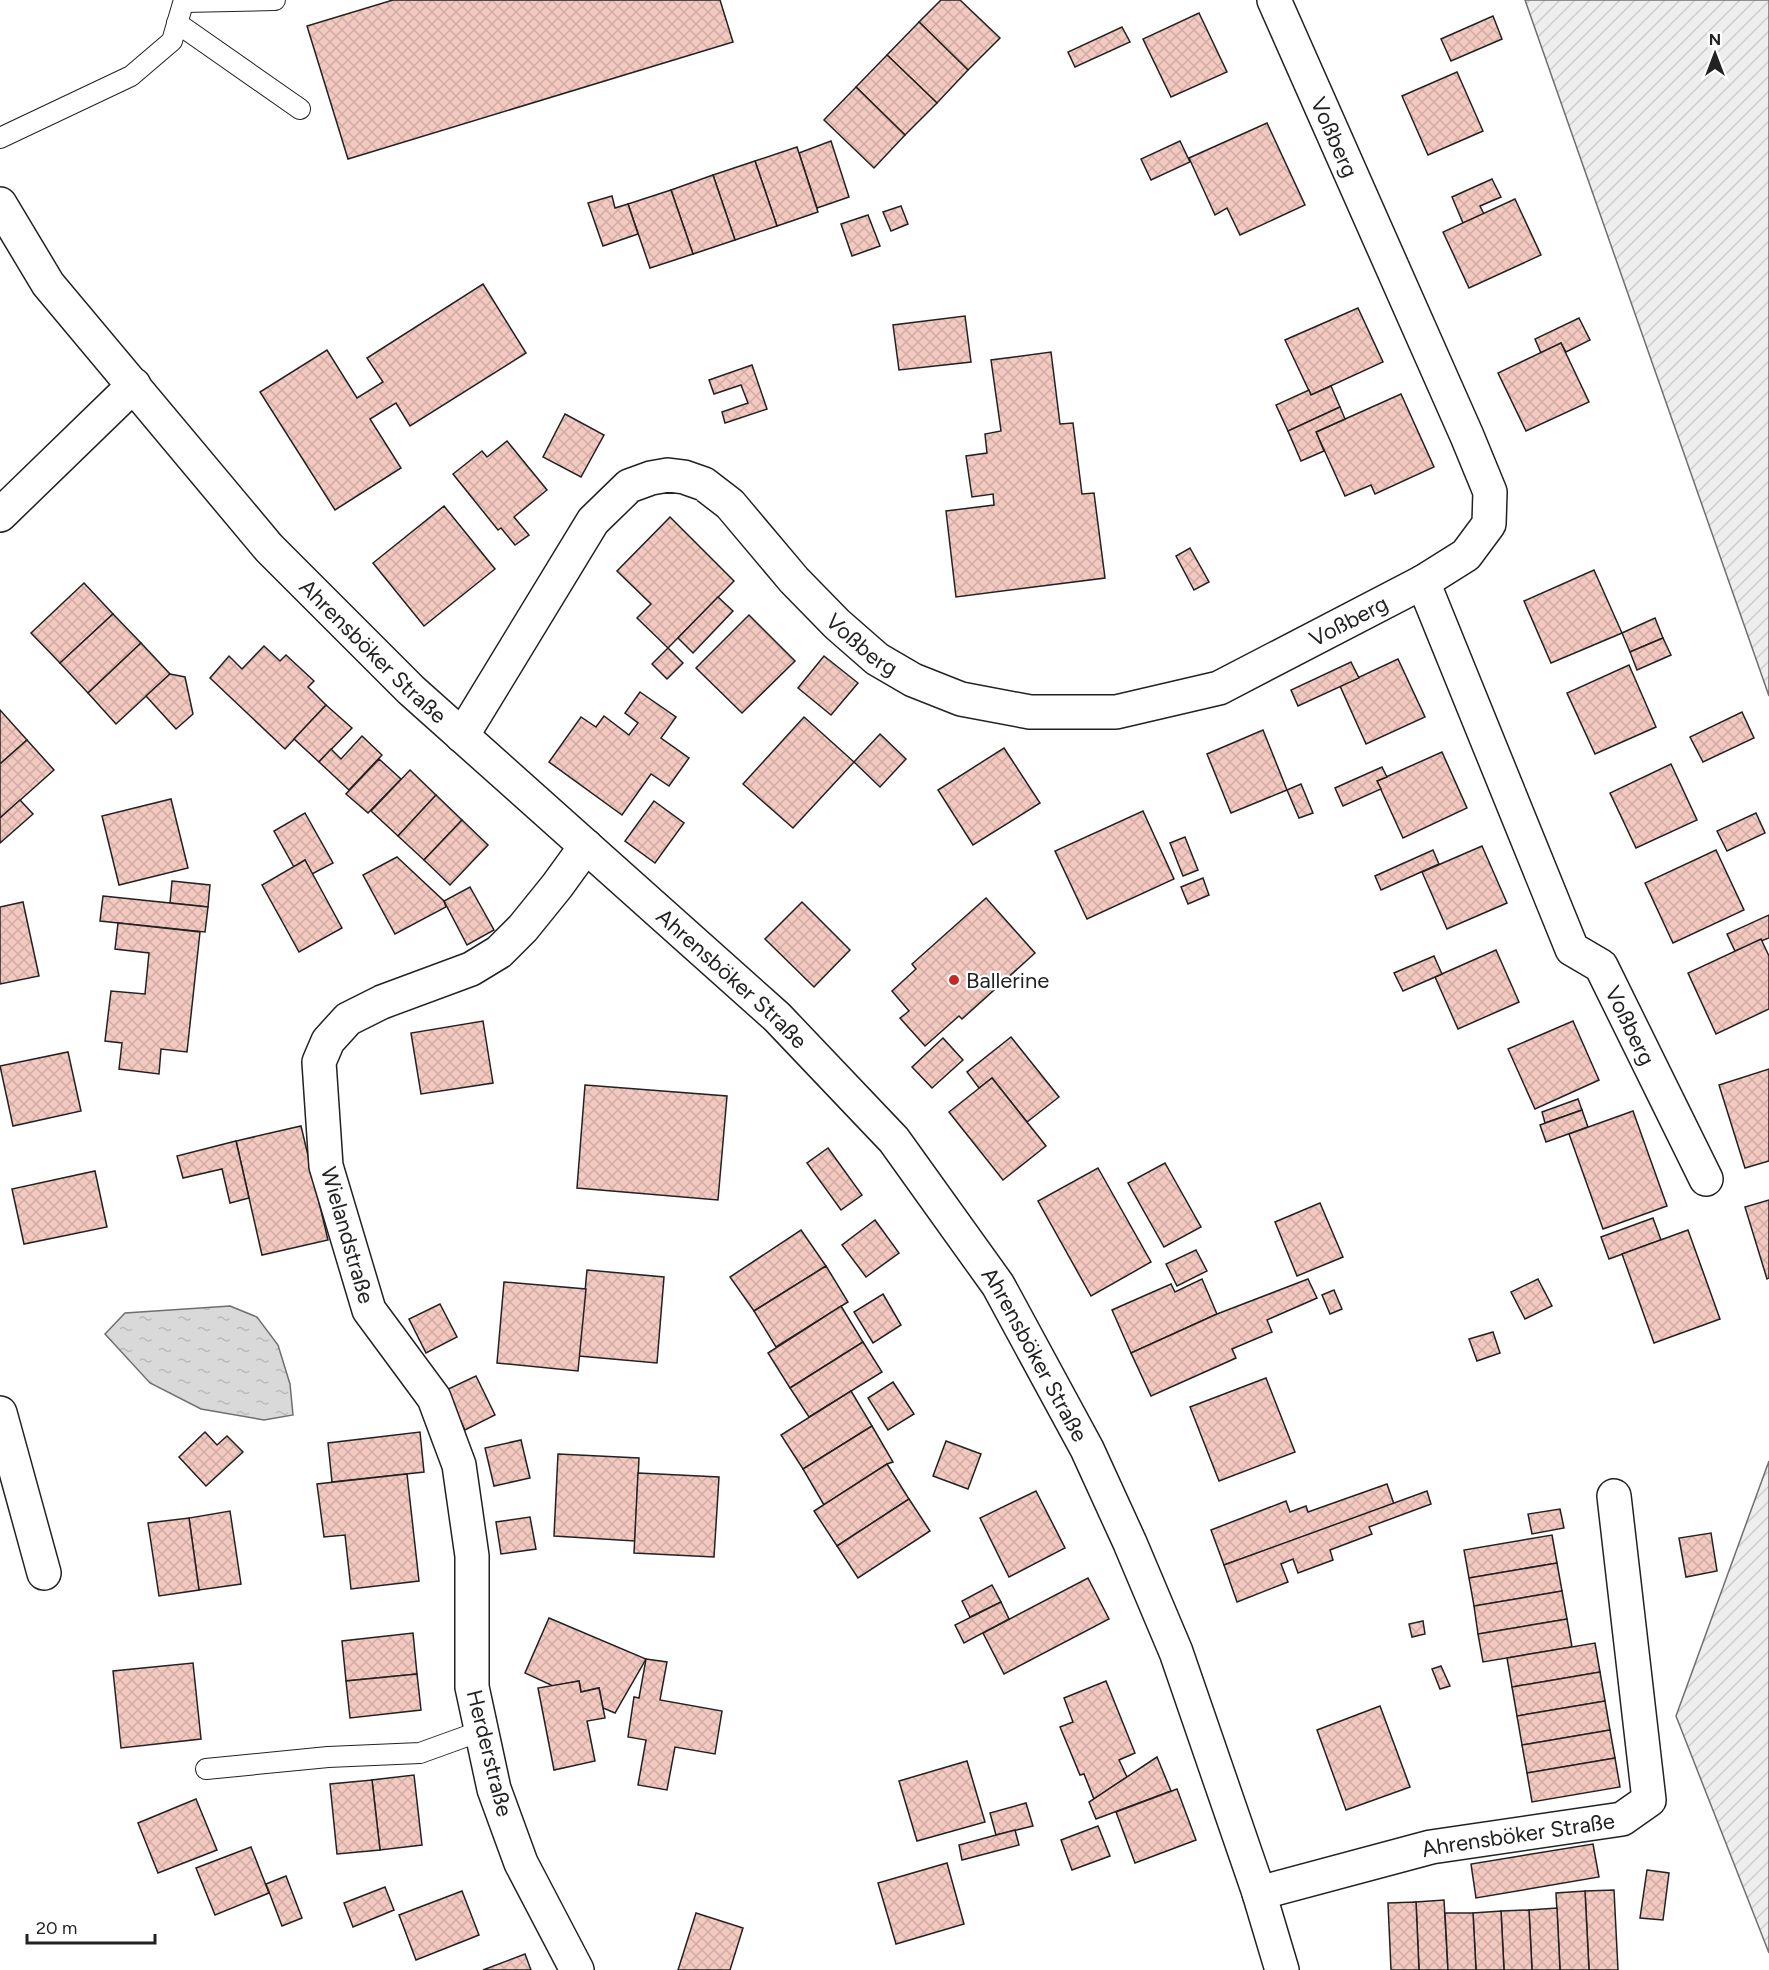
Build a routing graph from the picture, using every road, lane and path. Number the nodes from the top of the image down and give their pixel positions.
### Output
1 (275, 0) edge
2 (1274, 0) edge
3 (184, 1) edge
4 (177, 23) junction
5 (300, 109) dead end
6 (0, 138) edge
7 (0, 204) edge
8 (134, 385) junction
9 (0, 515) edge
10 (1423, 582) junction
11 (462, 736) junction
12 (585, 846) junction
13 (1706, 1179) dead end
14 (0, 1413) edge
15 (5, 1451) edge
16 (1614, 1496) dead end
17 (472, 1556) joint
18 (44, 1573) dead end
19 (481, 1731) junction
20 (206, 1769) dead end
21 (1259, 1893) junction
22 (577, 1970) edge
23 (1282, 1970) edge

1 - 3 lane
2 - 10 street, Voßberg
3 - 4 lane
4 - 5 lane
4 - 6 lane
7 - 8 street, Ahrensböker Straße
8 - 9 street
8 - 11 street, Ahrensböker Straße
10 - 11 street, Voßberg
10 - 13 street, Voßberg
11 - 12 street, Ahrensböker Straße
12 - 17 street, Wielandstraße
12 - 21 street, Ahrensböker Straße
14 - 15 street
15 - 18 street
16 - 21 street, Ahrensböker Straße
17 - 19 street, Herderstraße
19 - 20 lane
19 - 22 street, Herderstraße
21 - 23 street, Ahrensböker Straße

